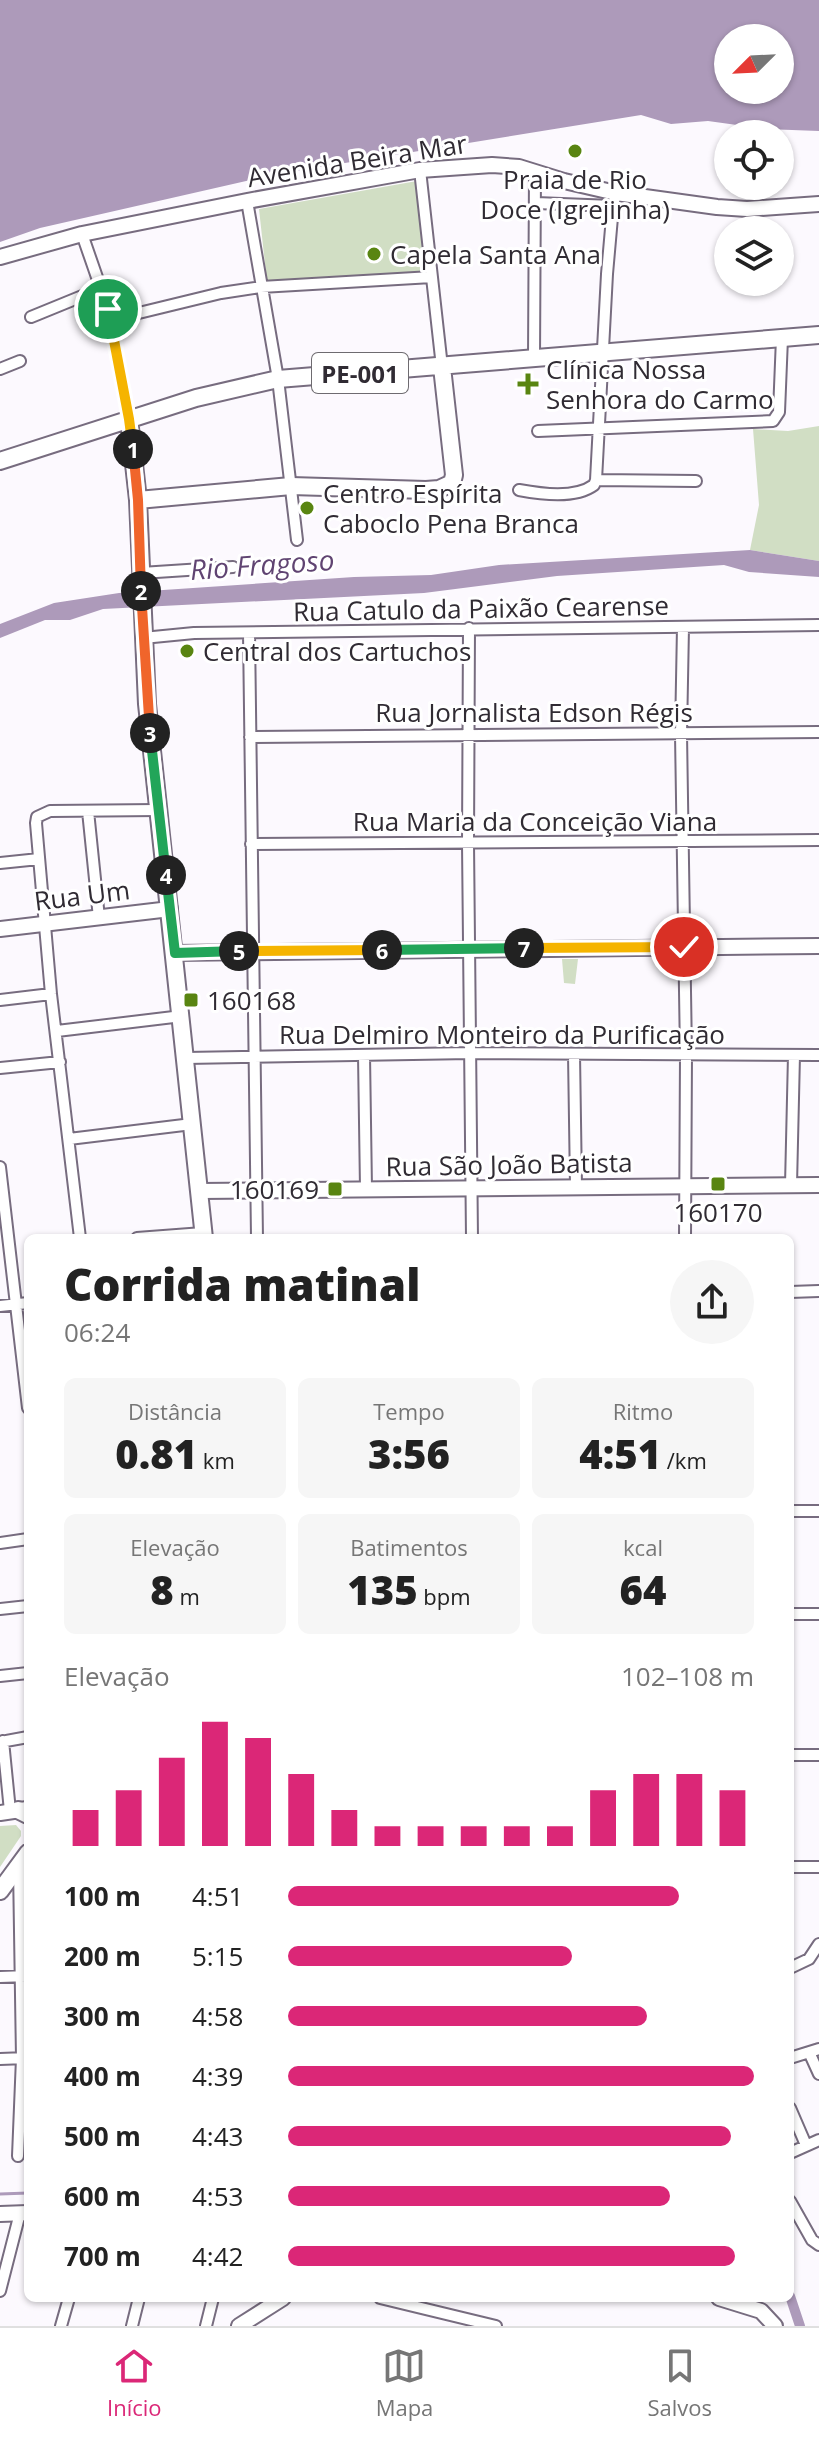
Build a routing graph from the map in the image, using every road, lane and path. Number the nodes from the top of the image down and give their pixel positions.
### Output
1 (420, 170) junction
2 (535, 172) junction
3 (614, 200) junction
4 (247, 201) junction
5 (536, 203) junction
6 (819, 204) edge
7 (82, 234) junction
8 (0, 257) edge
9 (432, 277) junction
10 (261, 287) junction
11 (102, 288) junction
12 (31, 317) dead end
13 (110, 320) junction
14 (819, 335) edge
15 (782, 338) junction
16 (602, 353) junction
17 (534, 359) junction
18 (20, 361) dead end
19 (442, 367) junction
20 (0, 369) edge
21 (278, 379) junction
22 (129, 419) junction
23 (599, 428) junction
24 (538, 431) dead end
25 (0, 461) edge
26 (596, 480) junction
27 (696, 481) dead end
28 (291, 486) junction
29 (519, 490) dead end
30 (138, 500) junction
31 (297, 540) dead end
32 (233, 567) dead end
33 (141, 577) junction
34 (819, 625) edge
35 (683, 627) junction
36 (469, 628) junction
37 (249, 633) junction
38 (143, 638) junction
39 (819, 732) edge
40 (681, 734) junction
41 (469, 736) junction
42 (250, 737) junction
43 (158, 810) junction
44 (88, 811) junction
45 (819, 840) edge
46 (468, 843) junction
47 (684, 843) junction
48 (251, 844) junction
49 (39, 859) junction
50 (0, 863) edge
51 (170, 909) junction
52 (99, 918) junction
53 (45, 924) junction
54 (0, 929) edge
55 (819, 946) edge
56 (684, 947) junction
57 (470, 949) junction
58 (253, 951) junction
59 (175, 953) junction
60 (51, 994) junction
61 (0, 1000) edge
62 (182, 1016) junction
63 (57, 1031) junction
64 (470, 1053) junction
65 (574, 1054) junction
66 (364, 1055) junction
67 (686, 1055) junction
68 (794, 1055) junction
69 (819, 1055) edge
70 (254, 1056) junction
71 (186, 1058) junction
72 (60, 1062) junction
73 (0, 1068) edge
74 (192, 1124) junction
75 (69, 1139) junction
76 (0, 1167) edge
77 (791, 1185) junction
78 (819, 1185) edge
79 (683, 1186) junction
80 (576, 1187) junction
81 (472, 1188) junction
82 (366, 1189) junction
83 (200, 1191) junction
84 (256, 1192) junction
85 (80, 1234) edge
86 (203, 1234) edge
87 (257, 1234) edge
88 (472, 1234) edge
89 (685, 1234) edge
90 (819, 1291) edge
91 (794, 1292) edge
92 (22, 1304) edge
93 (0, 1306) edge
94 (24, 1339) edge
95 (794, 1511) edge
96 (819, 1511) edge
97 (24, 1540) edge
98 (0, 1543) edge
99 (24, 1606) edge
100 (0, 1609) edge
101 (794, 1614) edge
102 (819, 1614) edge
103 (24, 1673) edge
104 (0, 1676) edge
105 (24, 1738) edge
106 (1, 1741) edge
107 (794, 1755) edge
108 (819, 1755) edge
109 (17, 1811) edge
110 (24, 1863) edge
111 (794, 1867) edge
112 (819, 1867) edge
113 (0, 1891) edge
114 (819, 1944) edge
115 (794, 1966) edge
116 (24, 1976) edge
117 (0, 1977) edge
118 (814, 2050) edge
119 (794, 2057) edge
120 (24, 2058) edge
121 (0, 2059) edge
122 (819, 2074) edge
123 (24, 2092) edge
124 (794, 2117) edge
125 (23, 2125) edge
126 (819, 2140) edge
127 (806, 2145) junction
128 (794, 2151) edge
129 (18, 2156) dead end
130 (794, 2208) edge
131 (24, 2213) edge
132 (0, 2214) edge
133 (819, 2245) edge
134 (0, 2291) edge
135 (68, 2302) edge
136 (138, 2302) edge
137 (212, 2302) edge
138 (276, 2302) edge
139 (397, 2302) edge
140 (732, 2302) edge
141 (61, 2326) edge
142 (132, 2326) edge
143 (206, 2326) edge
144 (239, 2326) edge
145 (496, 2326) edge
146 (775, 2326) edge

1 - 2 street, Avenida Beira Mar
1 - 4 street, Avenida Beira Mar
1 - 9 street
2 - 3 street, Avenida Beira Mar
2 - 5 street
3 - 5 street
3 - 6 street, Avenida Beira Mar
3 - 16 street
4 - 7 street, Avenida Beira Mar
4 - 10 street
5 - 17 street
7 - 8 street, Avenida Beira Mar
7 - 11 street
9 - 10 street
9 - 19 street
10 - 13 street
10 - 21 street
11 - 12 street
11 - 13 street
13 - 22 street
14 - 15 main road, PE-001
15 - 16 main road, PE-001
15 - 23 street
16 - 17 main road, PE-001
16 - 23 street
17 - 19 main road, PE-001
18 - 20 street
19 - 21 main road, PE-001
19 - 28 main road
21 - 22 main road, PE-001
21 - 28 street
22 - 25 main road, PE-001
22 - 30 main road
23 - 24 street
23 - 26 street
26 - 27 street
26 - 29 street
28 - 30 main road
28 - 31 street
30 - 33 main road
32 - 33 street
33 - 38 main road
34 - 35 street, Rua Catulo da Paixão Cearense
35 - 36 street, Rua Catulo da Paixão Cearense
35 - 40 street
36 - 37 street, Rua Catulo da Paixão Cearense
36 - 41 street
37 - 38 street, Rua Catulo da Paixão Cearense
37 - 42 street
38 - 43 main road
39 - 40 street, Rua Jornalista Edson Régis
40 - 41 street, Rua Jornalista Edson Régis
40 - 47 street
41 - 42 street, Rua Jornalista Edson Régis
41 - 46 street
42 - 48 street
43 - 44 street
43 - 51 main road
44 - 49 street
44 - 52 street
45 - 47 street, Rua Maria da Conceição Viana
46 - 47 street, Rua Maria da Conceição Viana
46 - 48 street, Rua Maria da Conceição Viana
46 - 57 street
47 - 56 street
48 - 58 street
49 - 50 street
49 - 53 street
51 - 52 street, Rua Um
51 - 59 main road
52 - 53 street, Rua Um
53 - 54 street, Rua Um
53 - 60 street
55 - 56 street
56 - 57 street
56 - 67 street
57 - 58 street
57 - 64 street
58 - 59 street
58 - 70 street
59 - 62 main road
60 - 61 street
60 - 63 street
62 - 63 street
62 - 71 main road
63 - 72 street
64 - 65 street, Rua Delmiro Monteiro da Purificação
64 - 66 street, Rua Delmiro Monteiro da Purificação
64 - 81 street
65 - 67 street, Rua Delmiro Monteiro da Purificação
65 - 80 street
66 - 70 street, Rua Delmiro Monteiro da Purificação
66 - 82 street
67 - 68 street, Rua Delmiro Monteiro da Purificação
67 - 79 street
68 - 69 street, Rua Delmiro Monteiro da Purificação
68 - 77 street
70 - 71 street, Rua Delmiro Monteiro da Purificação
70 - 84 street
71 - 74 main road
72 - 73 street
72 - 75 street
74 - 75 street
74 - 83 main road
75 - 85 street
76 - 92 street
77 - 78 street, Rua São João Batista
77 - 79 street, Rua São João Batista
79 - 80 street, Rua São João Batista
79 - 89 street
80 - 81 street, Rua São João Batista
81 - 82 street, Rua São João Batista
81 - 88 street
82 - 84 street, Rua São João Batista
83 - 84 street, Rua São João Batista
83 - 86 main road
84 - 87 street
90 - 91 street
92 - 93 street
92 - 94 street
95 - 96 street
97 - 98 street
99 - 100 street
101 - 102 street
103 - 104 street
105 - 106 street
106 - 109 street
107 - 108 street
110 - 113 main road
111 - 112 street
114 - 115 street
116 - 117 street
118 - 119 street
118 - 122 street
120 - 121 street
123 - 125 street
124 - 127 street
125 - 129 street
126 - 127 street
127 - 128 street
130 - 133 street
131 - 132 street
131 - 134 street
135 - 141 street
136 - 142 street
137 - 143 street
138 - 144 street
139 - 145 street
140 - 146 street

